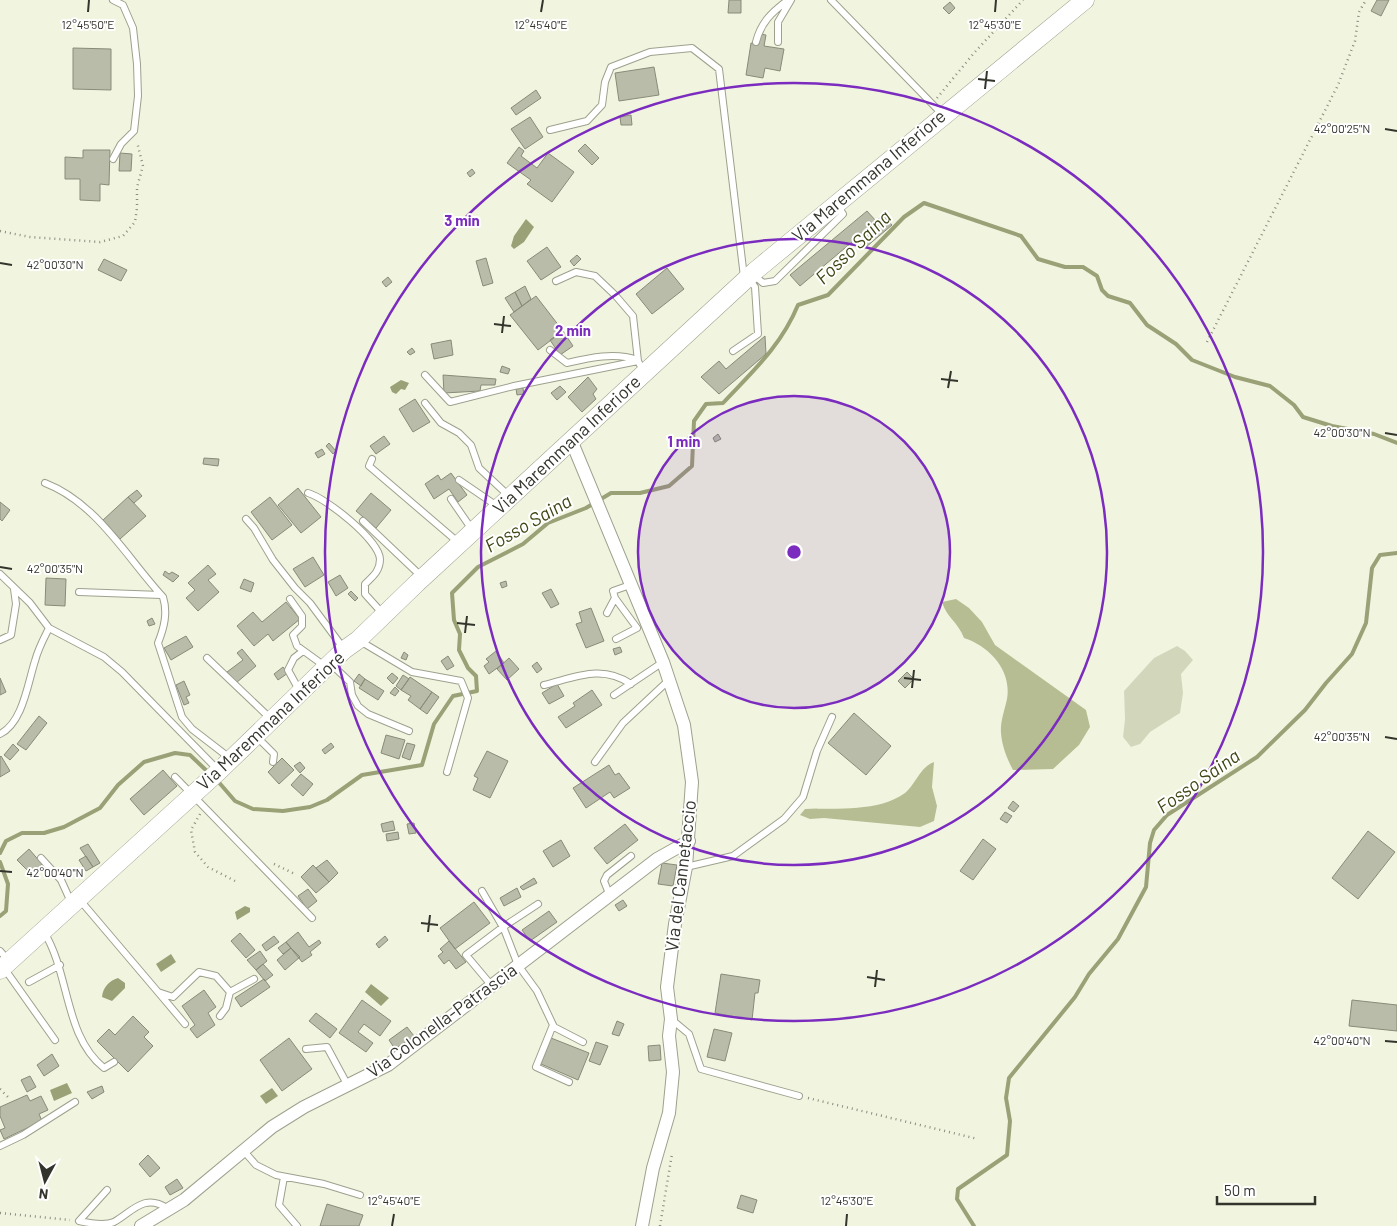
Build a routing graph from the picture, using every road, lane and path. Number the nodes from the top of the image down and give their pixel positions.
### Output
1 (113, 0) edge
2 (790, 0) edge
3 (831, 0) edge
4 (1023, 0) edge
5 (1084, 0) edge
6 (1366, 0) edge
7 (756, 42) dead end
8 (778, 42) dead end
9 (938, 109) junction
10 (134, 130) junction
11 (550, 130) dead end
12 (113, 159) dead end
13 (0, 231) edge
14 (748, 277) junction
15 (556, 282) dead end
16 (1207, 342) dead end
17 (550, 350) dead end
18 (733, 352) dead end
19 (640, 364) junction
20 (425, 375) dead end
21 (425, 403) dead end
22 (571, 440) junction
23 (372, 459) dead end
24 (459, 480) dead end
25 (45, 483) dead end
26 (308, 493) dead end
27 (451, 499) dead end
28 (505, 503) junction
29 (246, 519) dead end
30 (363, 521) dead end
31 (474, 532) junction
32 (460, 544) junction
33 (0, 574) edge
34 (423, 578) junction
35 (630, 585) junction
36 (14, 589) junction
37 (79, 592) dead end
38 (161, 595) junction
39 (615, 598) junction
40 (290, 599) dead end
41 (608, 613) dead end
42 (384, 615) junction
43 (49, 628) junction
44 (616, 639) dead end
45 (0, 640) edge
46 (351, 645) junction
47 (303, 650) junction
48 (207, 658) dead end
49 (663, 662) junction
50 (329, 666) junction
51 (669, 680) junction
52 (631, 684) junction
53 (544, 685) dead end
54 (302, 693) junction
55 (614, 695) dead end
56 (832, 717) dead end
57 (272, 720) junction
58 (409, 731) dead end
59 (0, 734) edge
60 (256, 736) junction
61 (273, 762) dead end
62 (595, 762) dead end
63 (446, 772) dead end
64 (175, 777) dead end
65 (212, 781) junction
66 (688, 841) junction
67 (631, 856) dead end
68 (41, 858) dead end
69 (686, 867) junction
70 (235, 881) dead end
71 (482, 891) dead end
72 (610, 896) junction
73 (75, 902) junction
74 (538, 904) dead end
75 (312, 918) dead end
76 (503, 926) junction
77 (44, 932) junction
78 (3, 962) edge
79 (60, 965) junction
80 (518, 966) junction
81 (254, 979) dead end
82 (29, 982) dead end
83 (492, 986) junction
84 (158, 992) junction
85 (230, 992) junction
86 (220, 1016) dead end
87 (671, 1019) junction
88 (185, 1024) dead end
89 (552, 1025) junction
90 (55, 1040) dead end
91 (583, 1042) dead end
92 (306, 1049) dead end
93 (114, 1062) dead end
94 (569, 1082) dead end
95 (347, 1084) junction
96 (0, 1089) edge
97 (799, 1096) joint
98 (9, 1098) dead end
99 (75, 1102) dead end
100 (978, 1140) dead end
101 (672, 1145) dead end
102 (0, 1146) edge
103 (243, 1150) junction
104 (284, 1177) junction
105 (107, 1190) dead end
106 (360, 1195) dead end
107 (167, 1208) junction
108 (0, 1213) edge
109 (85, 1215) junction
110 (141, 1226) edge
111 (297, 1226) edge
112 (642, 1226) edge
113 (660, 1226) edge

1 - 10 lane
2 - 7 lane
2 - 8 lane
3 - 9 lane
4 - 9 path
5 - 9 main road, Via Maremmana Inferiore
6 - 16 path
9 - 14 main road, Via Maremmana Inferiore
10 - 12 lane
10 - 13 path
11 - 14 lane
14 - 18 lane
14 - 19 main road, Via Maremmana Inferiore
15 - 19 lane
17 - 19 lane
19 - 20 lane
19 - 22 main road, Via Maremmana Inferiore
21 - 28 lane
22 - 28 main road, Via Maremmana Inferiore
22 - 35 street, Via del Cannetaccio
23 - 32 lane
24 - 28 lane
25 - 38 lane
26 - 42 lane
27 - 31 lane
28 - 31 main road, Via Maremmana Inferiore
29 - 46 lane
30 - 34 lane
31 - 32 main road, Via Maremmana Inferiore
32 - 34 main road, Via Maremmana Inferiore
33 - 36 lane
34 - 42 main road, Via Maremmana Inferiore
35 - 39 lane
35 - 49 street, Via del Cannetaccio
36 - 43 lane
36 - 45 lane
37 - 38 lane
38 - 65 lane
39 - 41 lane
39 - 44 lane
40 - 47 lane
42 - 46 main road, Via Maremmana Inferiore
43 - 59 lane
43 - 65 lane
46 - 50 main road, Via Maremmana Inferiore
46 - 63 lane
47 - 50 lane
47 - 54 lane
48 - 57 lane
49 - 51 street, Via del Cannetaccio
49 - 52 lane
50 - 54 main road, Via Maremmana Inferiore
50 - 58 lane
51 - 62 lane
51 - 66 street, Via del Cannetaccio
52 - 53 lane
52 - 55 lane
54 - 57 main road, Via Maremmana Inferiore
56 - 69 lane
57 - 60 main road, Via Maremmana Inferiore
60 - 61 lane
60 - 65 main road, Via Maremmana Inferiore
64 - 65 lane
65 - 70 path
65 - 73 main road, Via Maremmana Inferiore
65 - 75 lane
66 - 69 street, Via del Cannetaccio
66 - 72 street, Via Colonella-Patrascia
67 - 72 lane
68 - 73 lane
69 - 87 street, Via del Cannetaccio
71 - 76 lane
72 - 80 street, Via Colonella-Patrascia
73 - 77 main road, Via Maremmana Inferiore
73 - 84 lane
74 - 76 lane
76 - 80 lane
76 - 83 lane
77 - 78 main road, Via Maremmana Inferiore
77 - 79 lane
78 - 90 lane
79 - 82 lane
79 - 93 lane
80 - 83 street, Via Colonella-Patrascia
80 - 89 lane
81 - 85 lane
83 - 95 street, Via Colonella-Patrascia
84 - 85 lane
84 - 88 lane
85 - 86 lane
87 - 97 lane
87 - 112 street, Via del Cannetaccio
89 - 91 lane
89 - 94 lane
92 - 95 lane
95 - 103 street, Via Colonella-Patrascia
96 - 98 path
97 - 100 path
99 - 102 lane
101 - 113 path
103 - 104 lane
103 - 107 street, Via Colonella-Patrascia
104 - 106 lane
104 - 111 lane
105 - 109 lane
107 - 109 lane
107 - 110 street, Via Colonella-Patrascia
108 - 109 path

